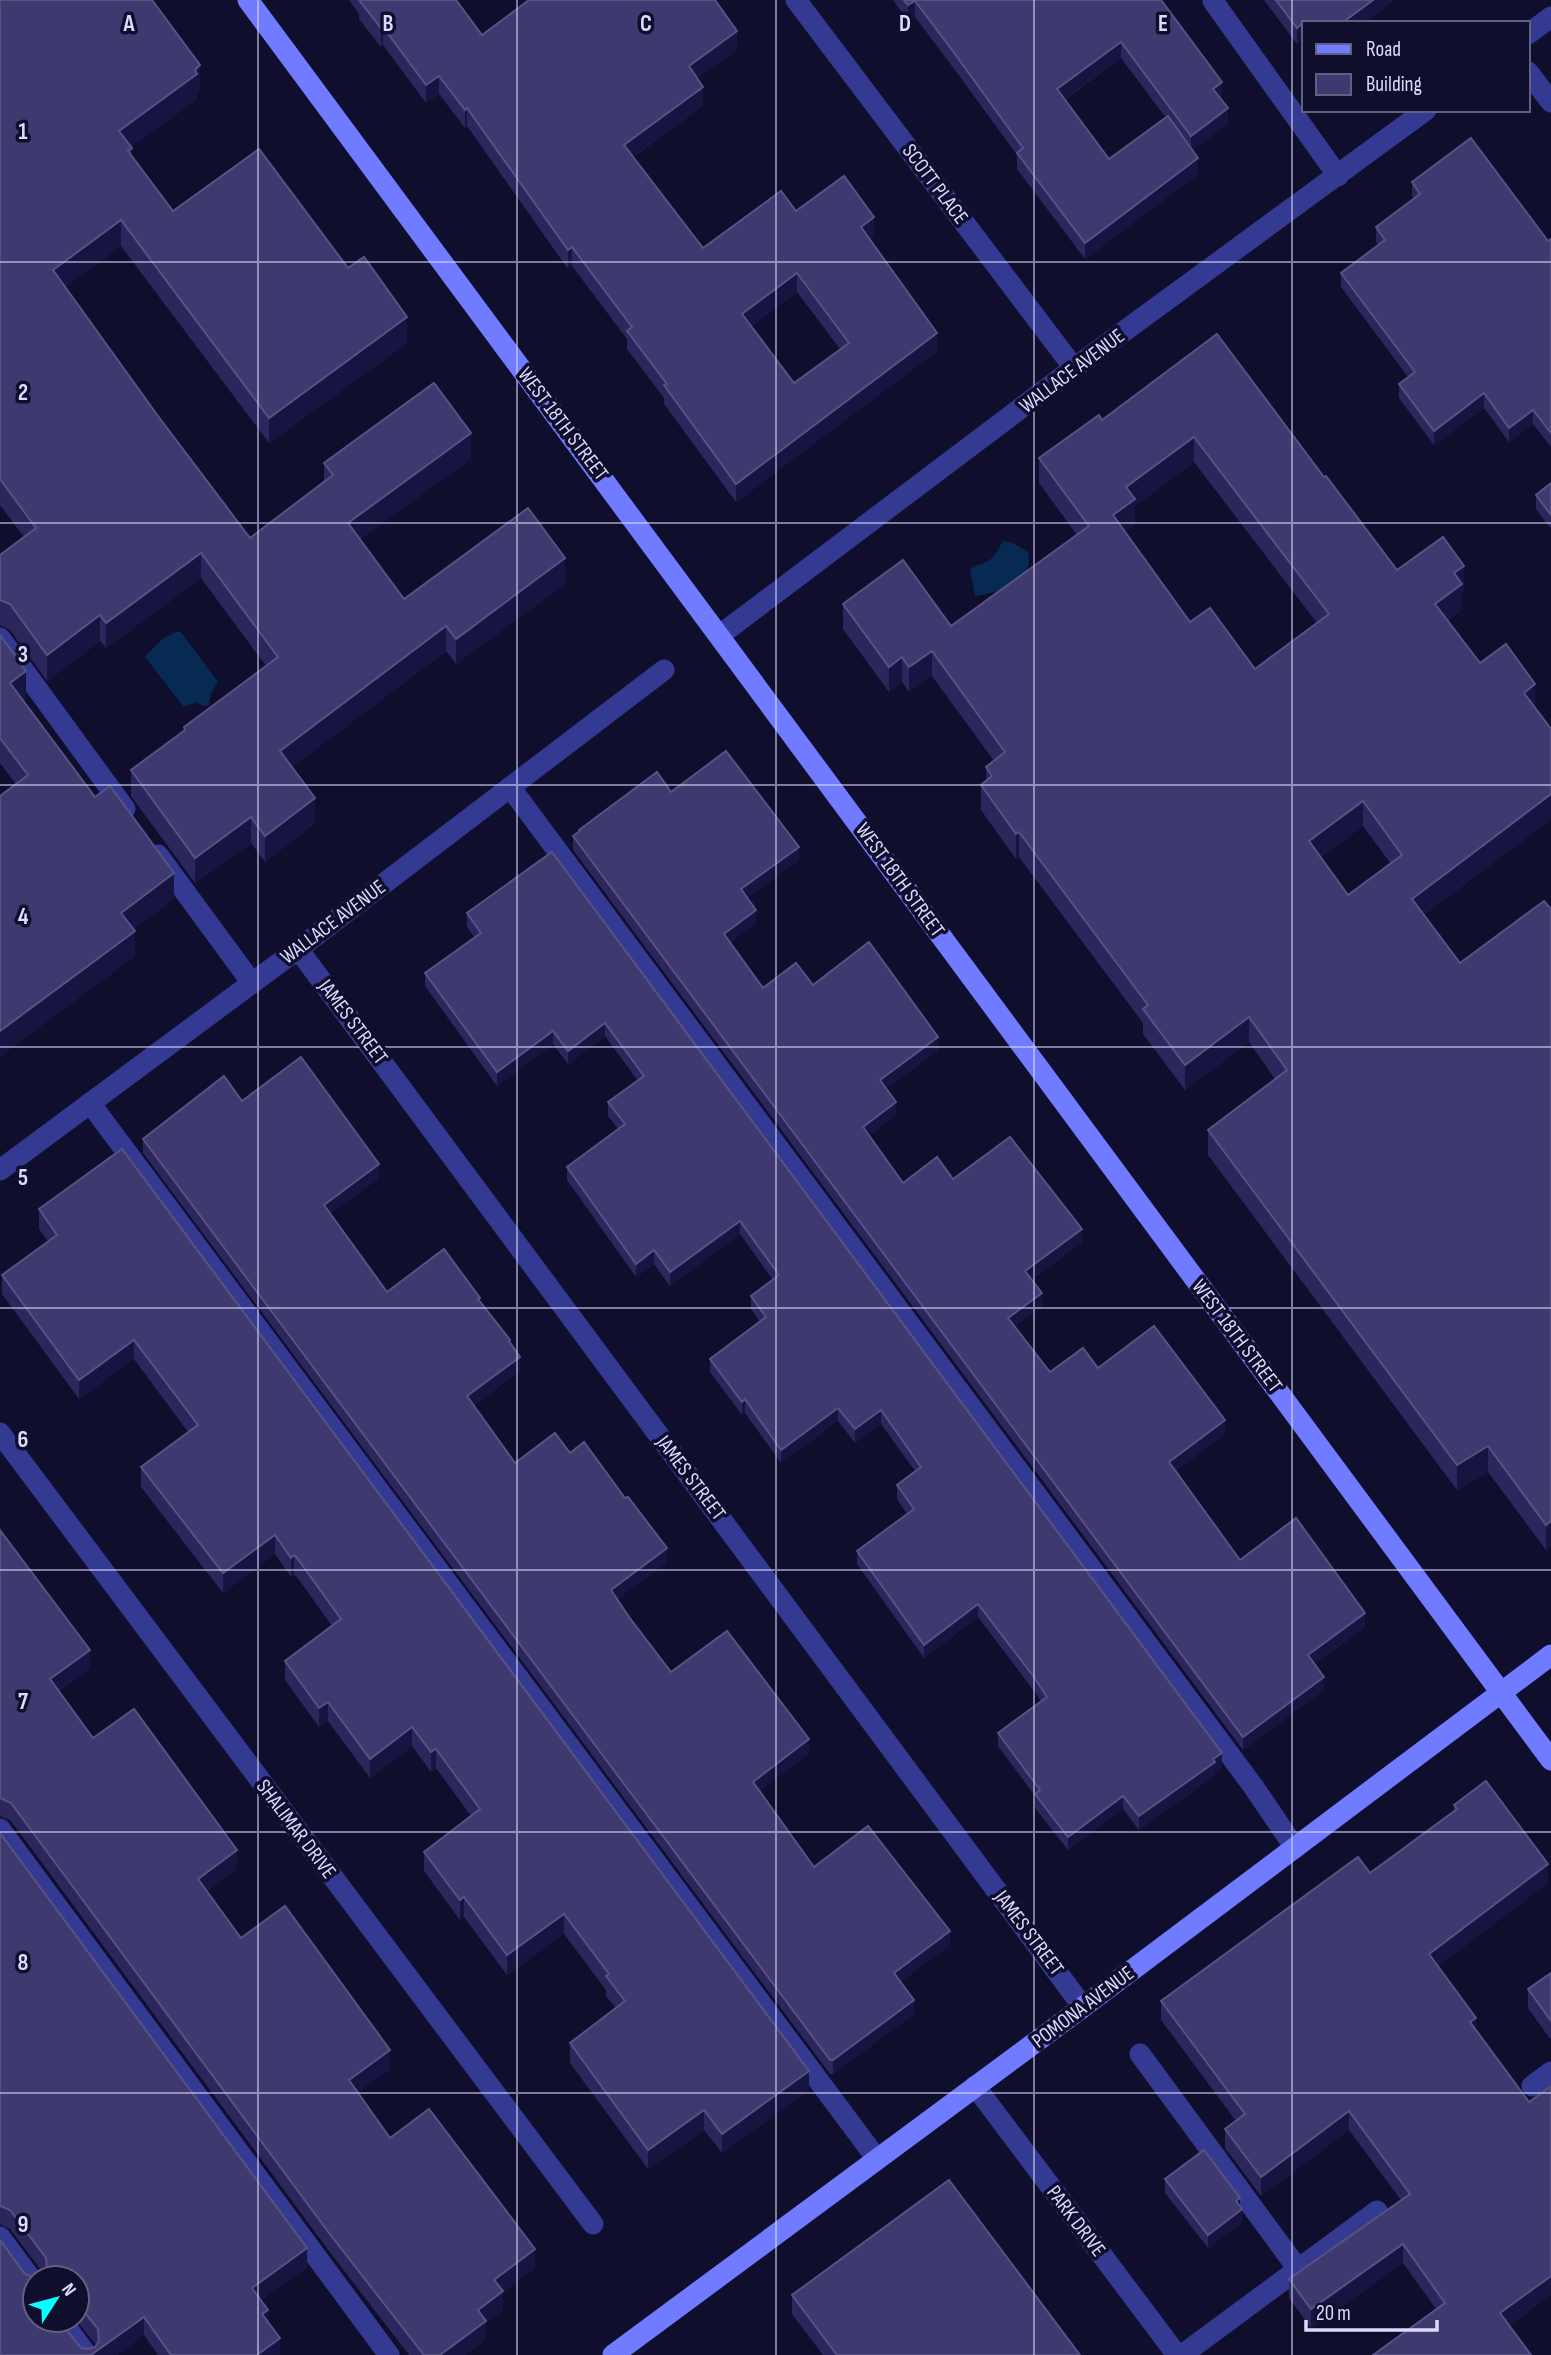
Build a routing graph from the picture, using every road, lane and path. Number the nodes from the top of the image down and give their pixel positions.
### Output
1 (248, 0) edge
2 (796, 0) edge
3 (1213, 1) edge
4 (1551, 17) edge
5 (1530, 33) edge
6 (1530, 75) edge
7 (1551, 102) edge
8 (1423, 112) edge
9 (1338, 176) junction
10 (1074, 369) junction
11 (720, 635) junction
12 (0, 638) edge
13 (664, 670) dead end
14 (510, 787) junction
15 (298, 949) junction
16 (252, 983) junction
17 (90, 1103) junction
18 (0, 1170) edge
19 (0, 1433) edge
20 (1551, 1655) edge
21 (1501, 1693) junction
22 (1551, 1760) edge
23 (0, 1829) edge
24 (1295, 1848) junction
25 (1083, 2007) junction
26 (1140, 2054) dead end
27 (1551, 2072) edge
28 (975, 2086) junction
29 (1532, 2086) dead end
30 (877, 2159) junction
31 (1377, 2211) dead end
32 (593, 2224) dead end
33 (0, 2237) edge
34 (21, 2265) edge
35 (1298, 2269) junction
36 (71, 2334) edge
37 (87, 2355) edge
38 (389, 2355) edge
39 (613, 2355) edge
40 (1177, 2355) edge
41 (1182, 2355) edge

1 - 11 street, WEST 18TH STREET
2 - 10 street, SCOTT PLACE
3 - 9 street
4 - 5 street
6 - 7 street
8 - 9 street, WALLACE AVENUE
9 - 10 street, WALLACE AVENUE
10 - 11 street, WALLACE AVENUE
11 - 21 street, WEST 18TH STREET
12 - 16 street
13 - 14 street, WALLACE AVENUE
14 - 15 street, WALLACE AVENUE
14 - 24 street
15 - 16 street, WALLACE AVENUE
15 - 25 street, JAMES STREET
16 - 17 street, WALLACE AVENUE
17 - 18 street, WALLACE AVENUE
17 - 30 street
19 - 32 street, SHALIMAR DRIVE
20 - 21 street, POMONA AVENUE
21 - 22 street, WEST 18TH STREET
21 - 24 street, POMONA AVENUE
23 - 38 street
24 - 25 street, POMONA AVENUE
25 - 28 street, POMONA AVENUE
26 - 35 street
27 - 29 street
28 - 30 street, POMONA AVENUE
28 - 40 street, PARK DRIVE
30 - 39 street, POMONA AVENUE
31 - 35 street
33 - 34 street
35 - 41 street
36 - 37 street

